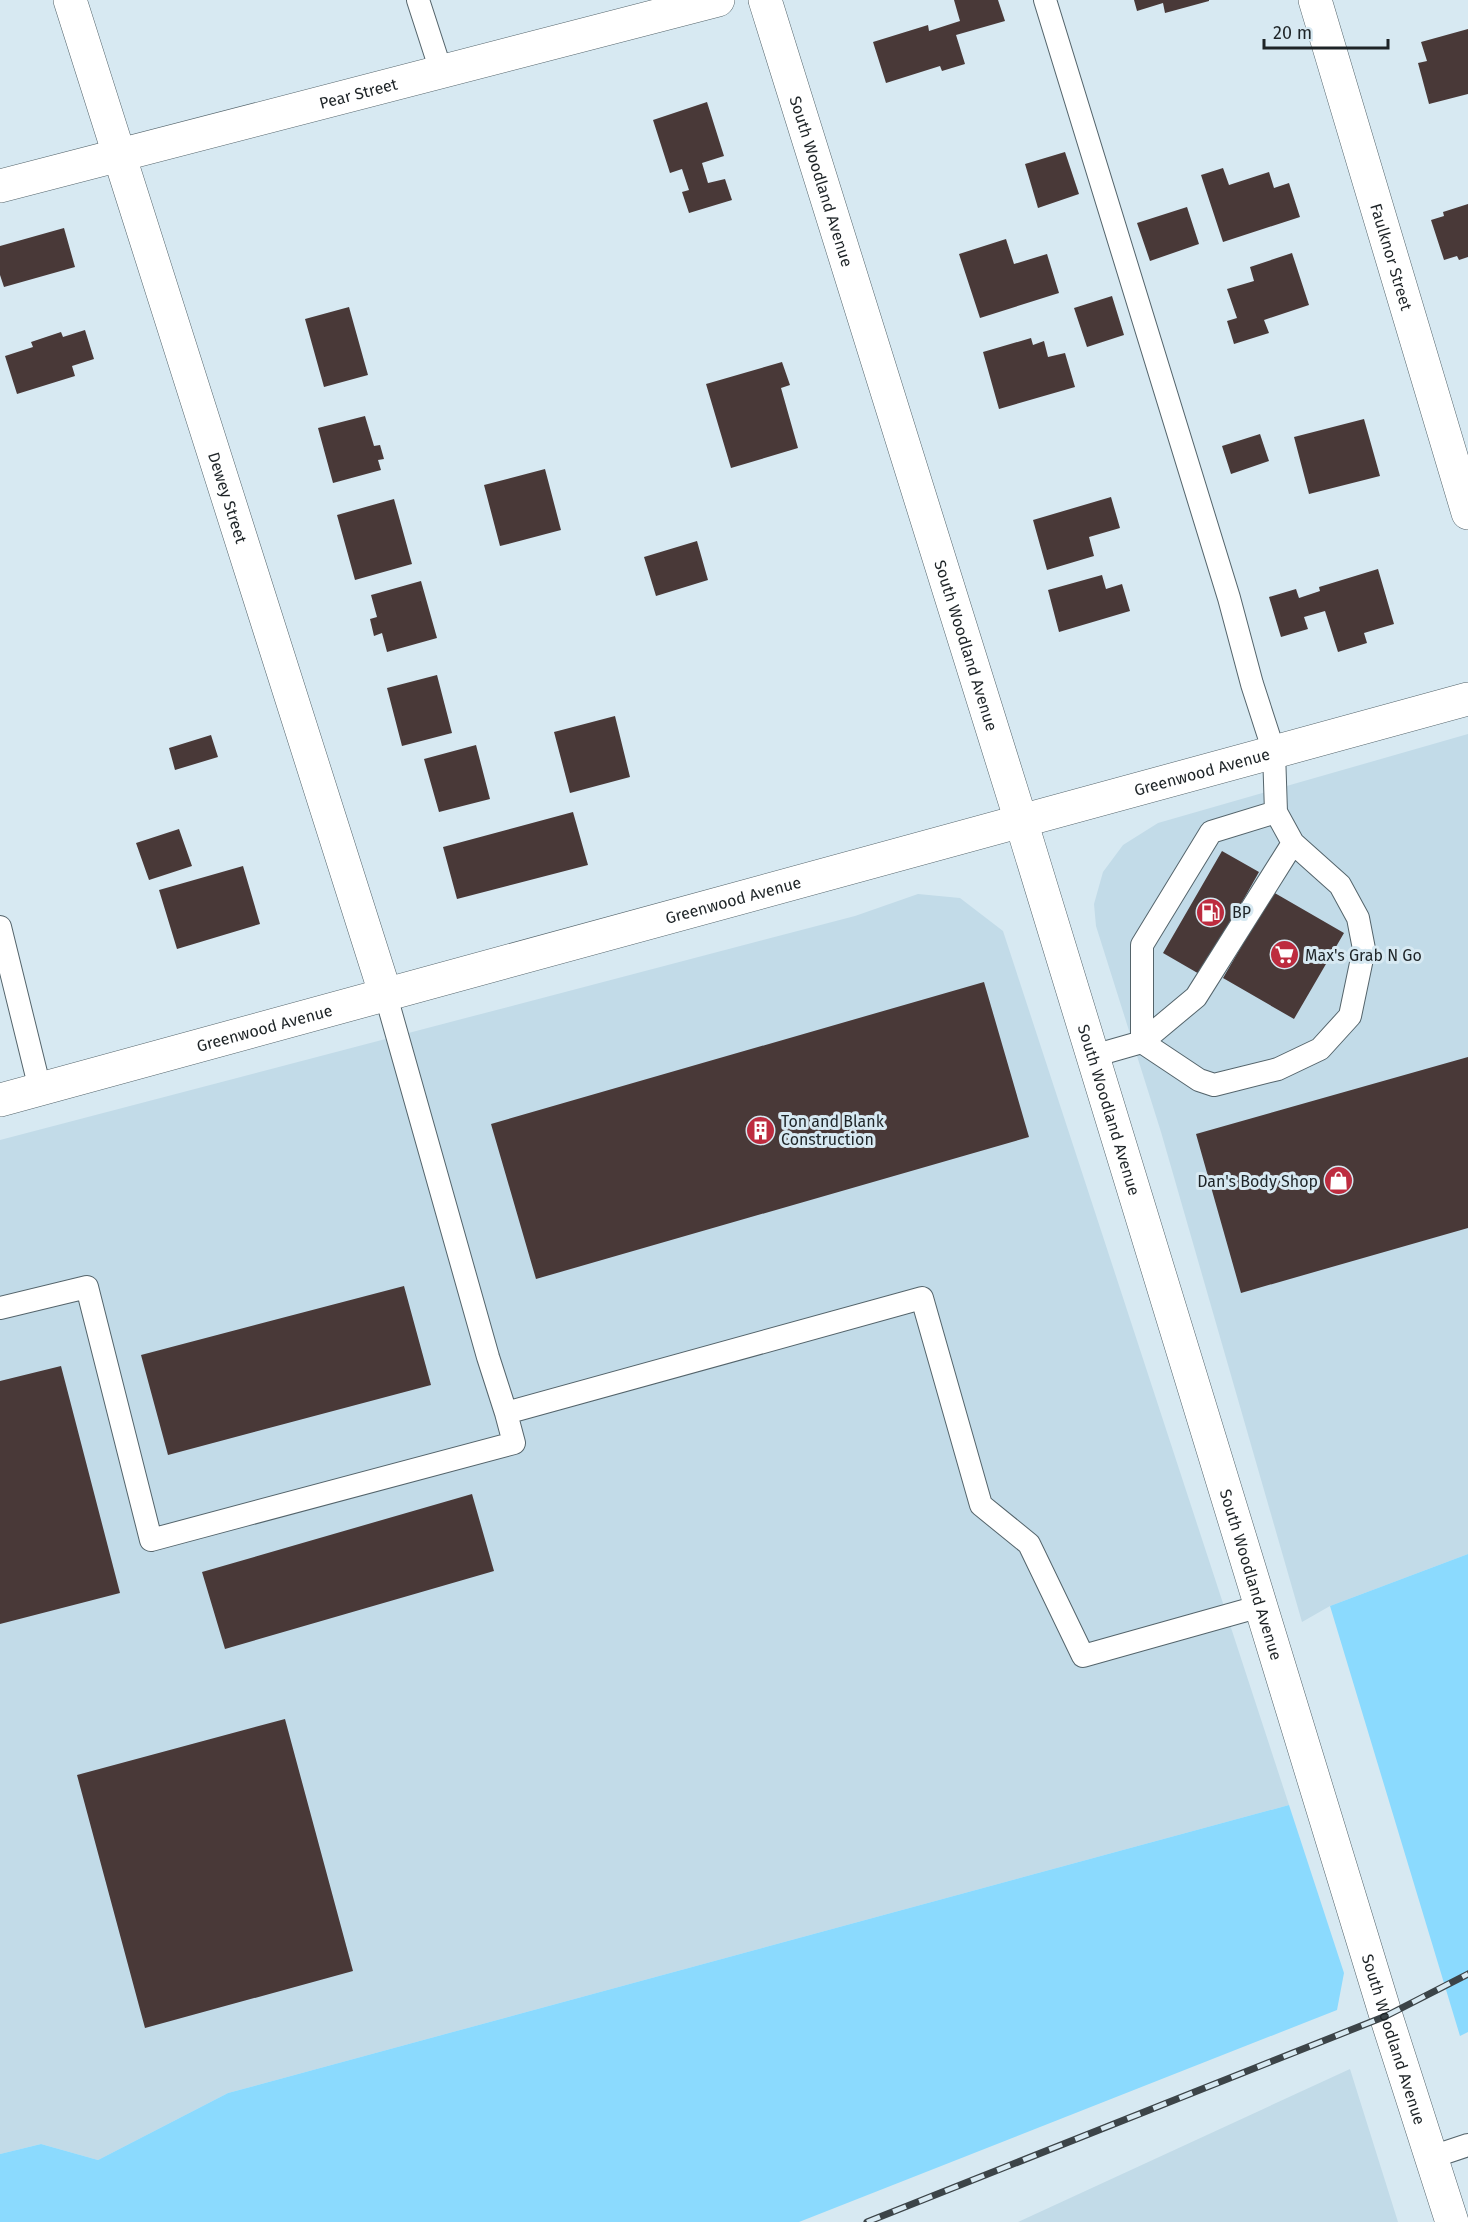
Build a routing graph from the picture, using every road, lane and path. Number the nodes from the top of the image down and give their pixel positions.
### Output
1 (70, 0) edge
2 (418, 0) edge
3 (718, 0) edge
4 (765, 0) edge
5 (1045, 0) edge
6 (1316, 0) edge
7 (441, 71) junction
8 (118, 154) junction
9 (0, 186) edge
10 (1468, 513) edge
11 (1468, 699) edge
12 (1274, 752) junction
13 (1276, 812) junction
14 (1021, 820) junction
15 (1293, 843) junction
16 (0, 927) edge
17 (386, 996) junction
18 (1142, 1042) junction
19 (1093, 1056) junction
20 (40, 1089) junction
21 (0, 1100) edge
22 (0, 1308) edge
23 (506, 1413) junction
24 (1261, 1606) junction
25 (1468, 2145) edge
26 (1431, 2157) junction
27 (1452, 2222) edge

1 - 8 street, Dewey Street
2 - 7 lane
3 - 7 street, Pear Street
4 - 14 street, South Woodland Avenue
5 - 12 lane
6 - 10 street, Faulknor Street
7 - 8 street, Pear Street
8 - 9 street, Pear Street
8 - 17 street, Dewey Street
11 - 12 street, Greenwood Avenue
12 - 13 lane
12 - 14 street, Greenwood Avenue
13 - 15 lane
13 - 18 lane
14 - 17 street, Greenwood Avenue
14 - 19 street, South Woodland Avenue
15 - 18 lane
15 - 18 lane
16 - 20 lane
17 - 20 street, Greenwood Avenue
17 - 23 lane
18 - 19 lane
19 - 24 street, South Woodland Avenue
20 - 21 street, Greenwood Avenue
22 - 23 lane
23 - 24 lane
24 - 26 street, South Woodland Avenue
25 - 26 lane
26 - 27 street, South Woodland Avenue

